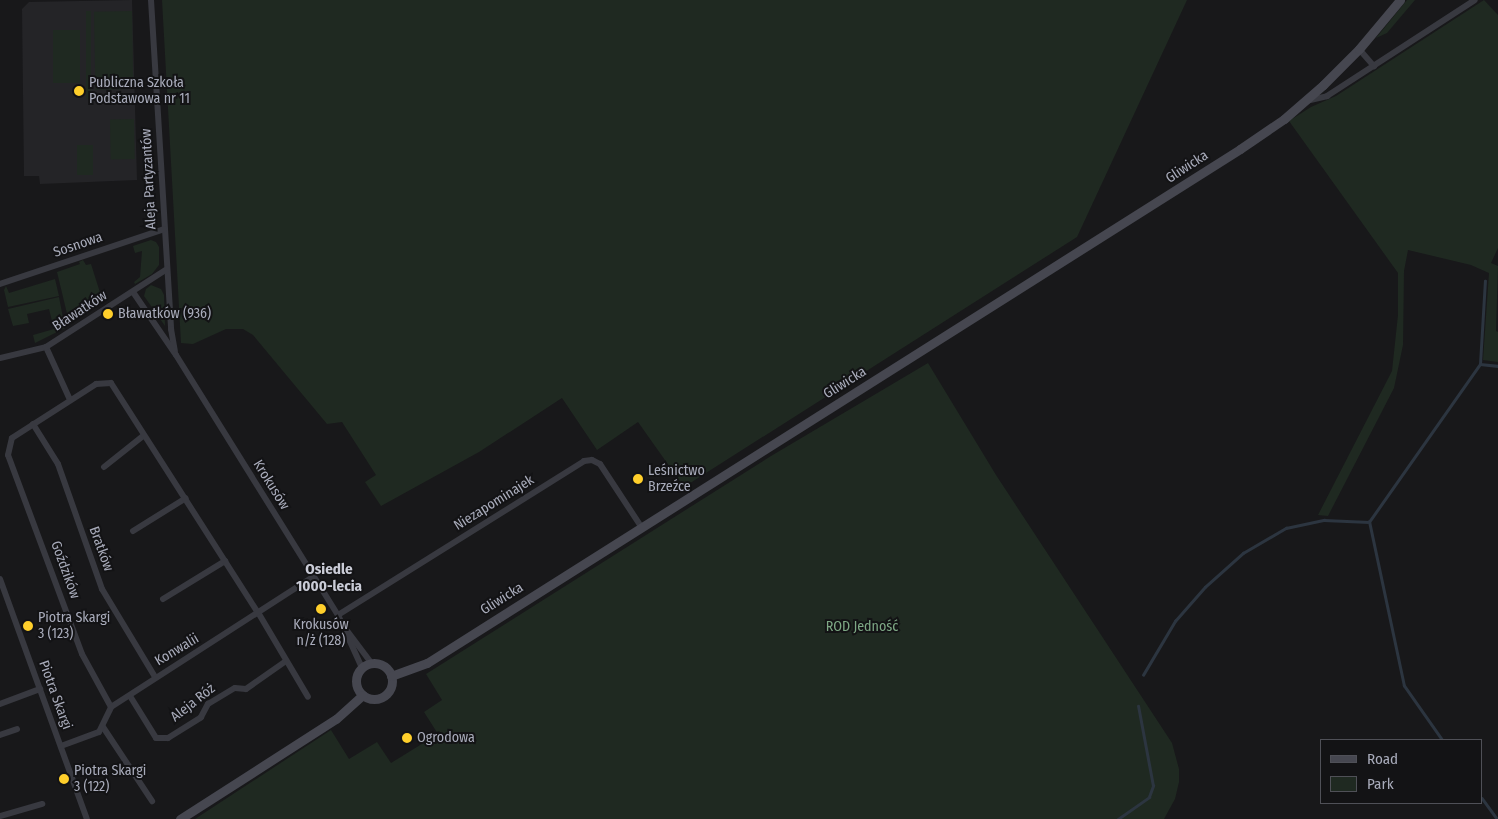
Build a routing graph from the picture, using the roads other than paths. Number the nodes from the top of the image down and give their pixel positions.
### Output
1 (151, 0) edge
2 (1400, 0) edge
3 (1475, 0) edge
4 (1359, 49) junction
5 (1374, 66) junction
6 (1306, 101) junction
7 (164, 229) junction
8 (167, 269) junction
9 (0, 284) edge
10 (133, 292) junction
11 (46, 347) junction
12 (176, 355) junction
13 (0, 358) edge
14 (70, 400) junction
15 (33, 424) junction
16 (143, 436) junction
17 (104, 466) dead end
18 (186, 498) junction
19 (642, 528) junction
20 (133, 531) dead end
21 (225, 561) junction
22 (313, 577) junction
23 (0, 579) edge
24 (163, 599) dead end
25 (259, 614) junction
26 (338, 615) junction
27 (345, 629) junction
28 (286, 661) junction
29 (372, 664) junction
30 (362, 668) junction
31 (391, 676) junction
32 (155, 677) junction
33 (40, 689) junction
34 (363, 695) junction
35 (130, 696) junction
36 (308, 697) dead end
37 (0, 704) edge
38 (111, 707) junction
39 (103, 728) junction
40 (16, 729) dead end
41 (0, 734) edge
42 (61, 746) junction
43 (152, 801) dead end
44 (42, 804) dead end
45 (0, 816) edge
46 (87, 819) edge
47 (180, 819) edge

1 - 7 street, Aleja Partyzantów
2 - 4 main road, Gliwicka
3 - 5 street, Gliwicka
4 - 5 street
4 - 6 main road, Gliwicka
5 - 6 street, Gliwicka
6 - 19 main road, Gliwicka
7 - 8 street, Aleja Partyzantów
7 - 9 street, Sosnowa
8 - 10 street, Bławatków
8 - 12 street, Aleja Partyzantów
10 - 11 street, Bławatków
10 - 12 street, Krokusów
11 - 13 street, Bławatków
11 - 14 street
12 - 22 street, Krokusów
14 - 15 street
14 - 16 street
15 - 32 street, Bratków
15 - 38 street, Goździków
16 - 17 street
16 - 18 street
18 - 20 street
18 - 21 street
19 - 26 street, Niezapominajek
19 - 31 main road, Gliwicka
21 - 24 street
21 - 25 street
22 - 25 street, Konwalii
22 - 26 street, Krokusów
23 - 33 street, Piotra Skargi
25 - 28 street
25 - 32 street, Konwalii
26 - 27 street, Krokusów
27 - 29 street, Krokusów
27 - 30 street, Krokusów
28 - 35 street, Aleja Róż
28 - 36 street
29 - 30 main road
29 - 31 main road
30 - 34 main road
31 - 34 main road
32 - 35 street, Konwalii
33 - 37 street
33 - 42 street, Piotra Skargi
34 - 47 main road
35 - 38 street, Konwalii
38 - 39 street
39 - 42 street
39 - 43 street
40 - 41 street
42 - 46 street, Piotra Skargi
44 - 45 street

